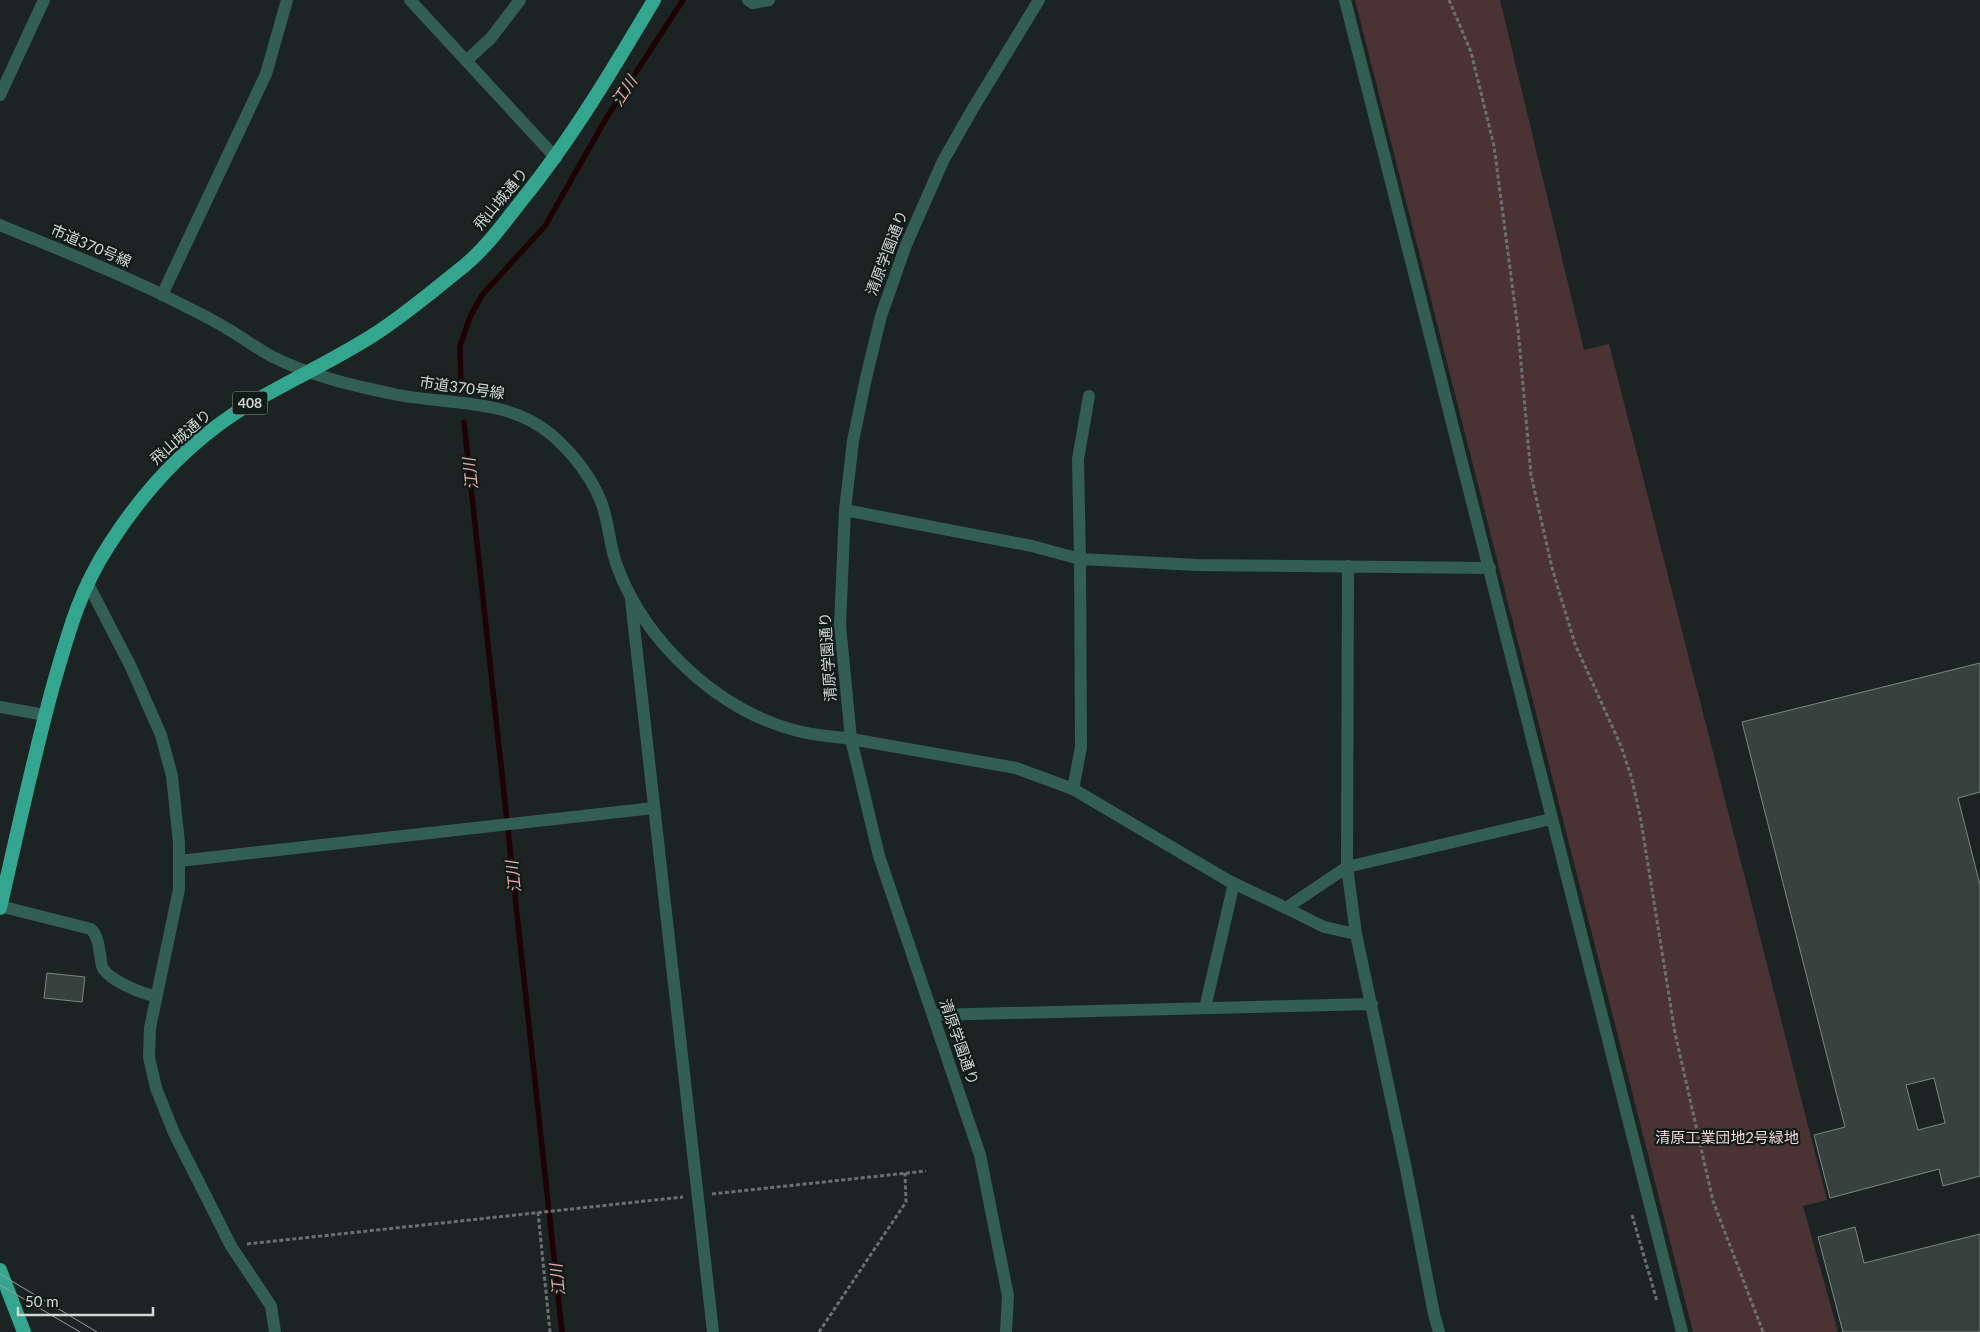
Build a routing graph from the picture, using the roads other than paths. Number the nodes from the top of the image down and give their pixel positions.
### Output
1 (44, 0) edge
2 (287, 0) edge
3 (410, 0) edge
4 (520, 0) edge
5 (654, 0) edge
6 (748, 0) edge
7 (769, 0) edge
8 (1039, 0) edge
9 (1345, 0) edge
10 (466, 61) junction
11 (0, 95) edge
12 (556, 158) junction
13 (0, 225) edge
14 (162, 295) junction
15 (308, 372) junction
16 (1089, 396) dead end
17 (845, 510) junction
18 (1080, 559) junction
19 (1348, 566) junction
20 (1490, 568) junction
21 (87, 582) junction
22 (631, 600) junction
23 (0, 707) edge
24 (45, 715) junction
25 (850, 739) junction
26 (1073, 789) junction
27 (654, 808) junction
28 (1551, 819) junction
29 (179, 861) junction
30 (1347, 867) junction
31 (1234, 883) junction
32 (0, 907) edge
33 (1286, 908) junction
34 (1356, 934) junction
35 (156, 996) junction
36 (1372, 1004) junction
37 (1206, 1008) junction
38 (933, 1015) junction
39 (0, 1270) edge
40 (24, 1332) edge
41 (275, 1332) edge
42 (713, 1332) edge
43 (1006, 1332) edge
44 (1439, 1332) edge
45 (1682, 1332) edge

1 - 11 street
2 - 14 street
3 - 10 street
4 - 10 street
5 - 12 highway, 飛山城通り / 408
6 - 7 street
8 - 17 street, 清原学園通り
9 - 20 street
10 - 12 street
12 - 15 highway, 飛山城通り / 408
13 - 14 street, 市道370号線
14 - 15 street, 市道370号線
15 - 21 highway, 飛山城通り / 408
15 - 22 street, 市道370号線
16 - 18 street
17 - 18 street
17 - 25 street, 清原学園通り
18 - 19 street
18 - 26 street
19 - 20 street
19 - 30 street
20 - 28 street
21 - 24 highway, 飛山城通り / 408
21 - 29 street
22 - 25 street, 市道370号線
22 - 27 street
23 - 24 street
24 - 32 highway, 飛山城通り / 408
25 - 26 street, 市道370号線
25 - 38 street, 清原学園通り
26 - 31 street, 市道370号線
27 - 29 street
27 - 42 street
28 - 30 street
28 - 45 street
29 - 35 street
30 - 33 street
30 - 34 street
31 - 33 street, 市道370号線
31 - 37 street
32 - 35 street
33 - 34 street, 市道370号線
34 - 36 street
35 - 41 street
36 - 37 street
36 - 44 street
37 - 38 street
38 - 43 street, 清原学園通り
39 - 40 highway

